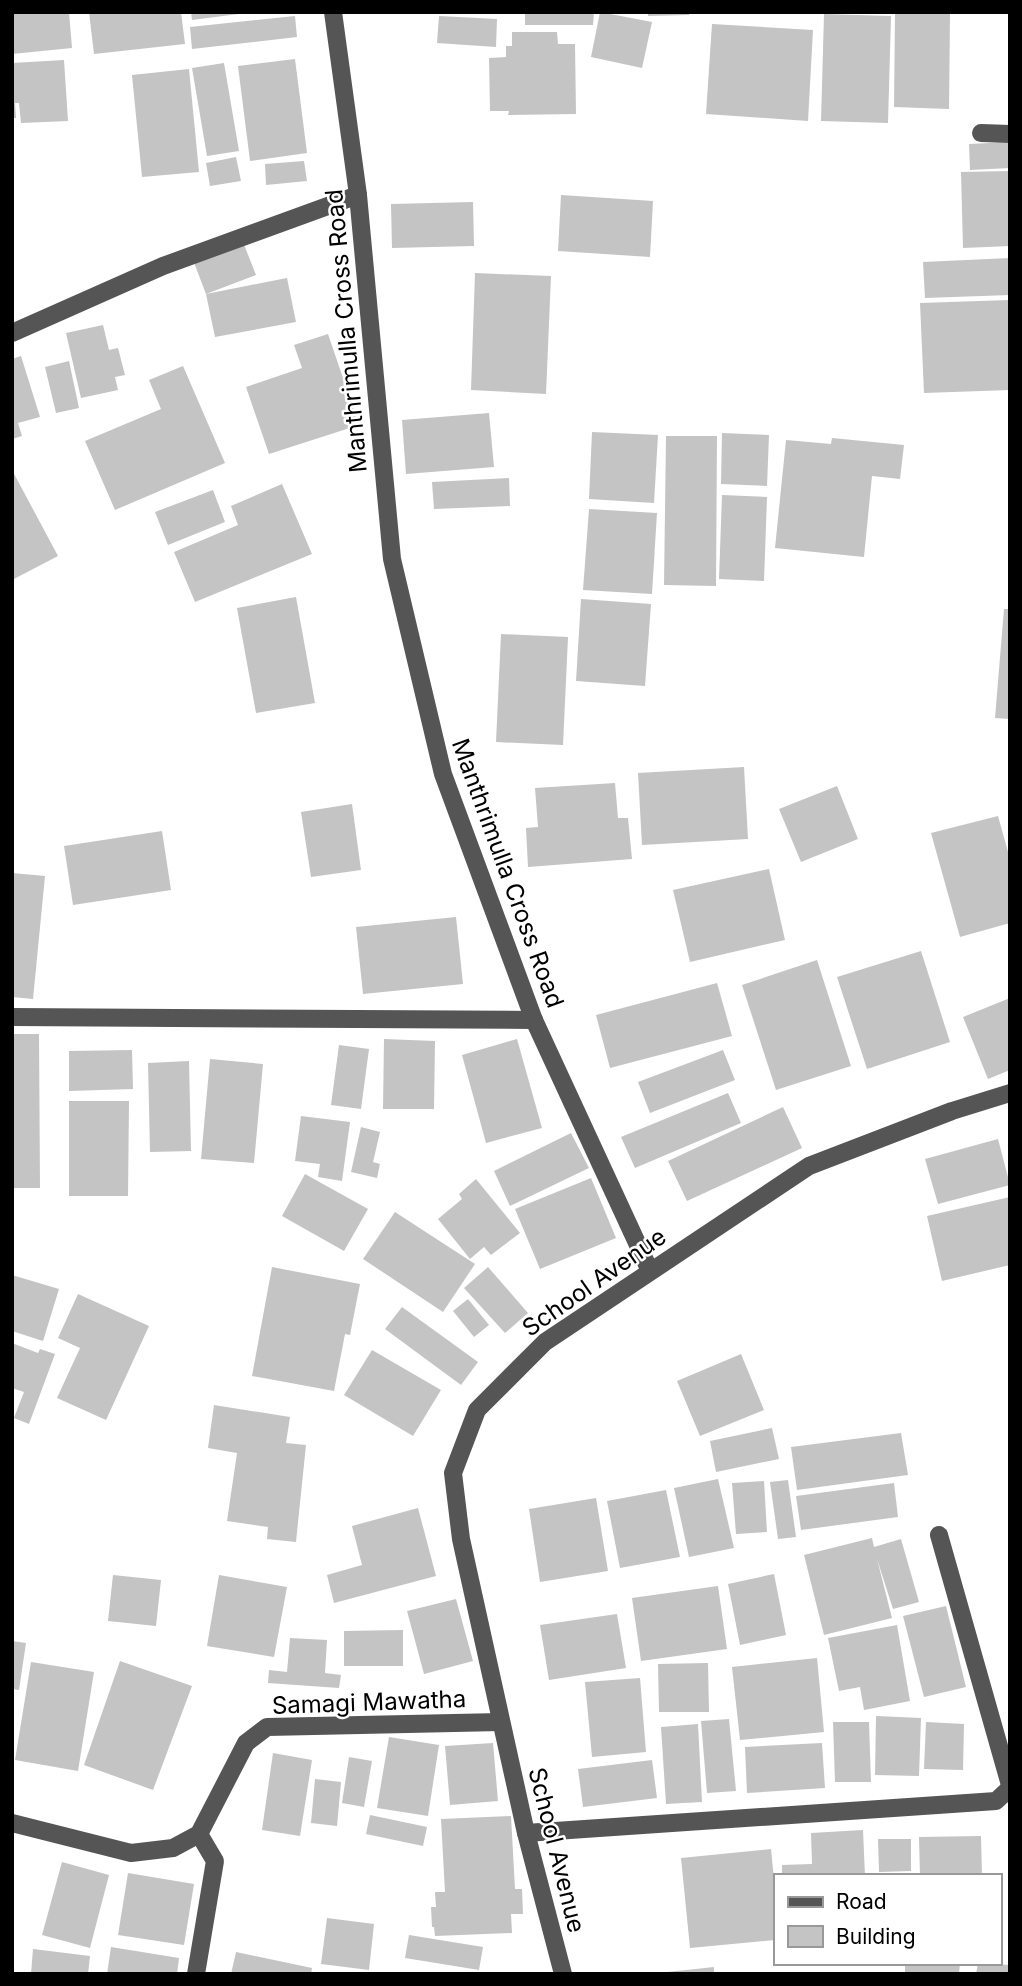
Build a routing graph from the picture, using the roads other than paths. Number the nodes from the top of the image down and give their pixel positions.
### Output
1 (334, 12) edge
2 (981, 133) dead end
3 (1010, 134) edge
4 (358, 194) junction
5 (12, 333) edge
6 (12, 1017) edge
7 (534, 1020) junction
8 (1010, 1093) edge
9 (650, 1271) junction
10 (939, 1535) dead end
11 (501, 1722) junction
12 (1010, 1786) edge
13 (12, 1823) edge
14 (199, 1833) junction
15 (526, 1833) junction
16 (196, 1974) edge
17 (563, 1974) edge

1 - 4 street, Manthrimulla Cross Road
2 - 3 street
4 - 5 street
4 - 7 street, Manthrimulla Cross Road
6 - 7 street
7 - 9 street, Manthrimulla Cross Road
8 - 9 street, School Avenue
9 - 11 street, School Avenue
10 - 12 street
11 - 14 street, Samagi Mawatha
11 - 15 street, School Avenue
12 - 15 street
13 - 14 street
14 - 16 street
15 - 17 street, School Avenue

